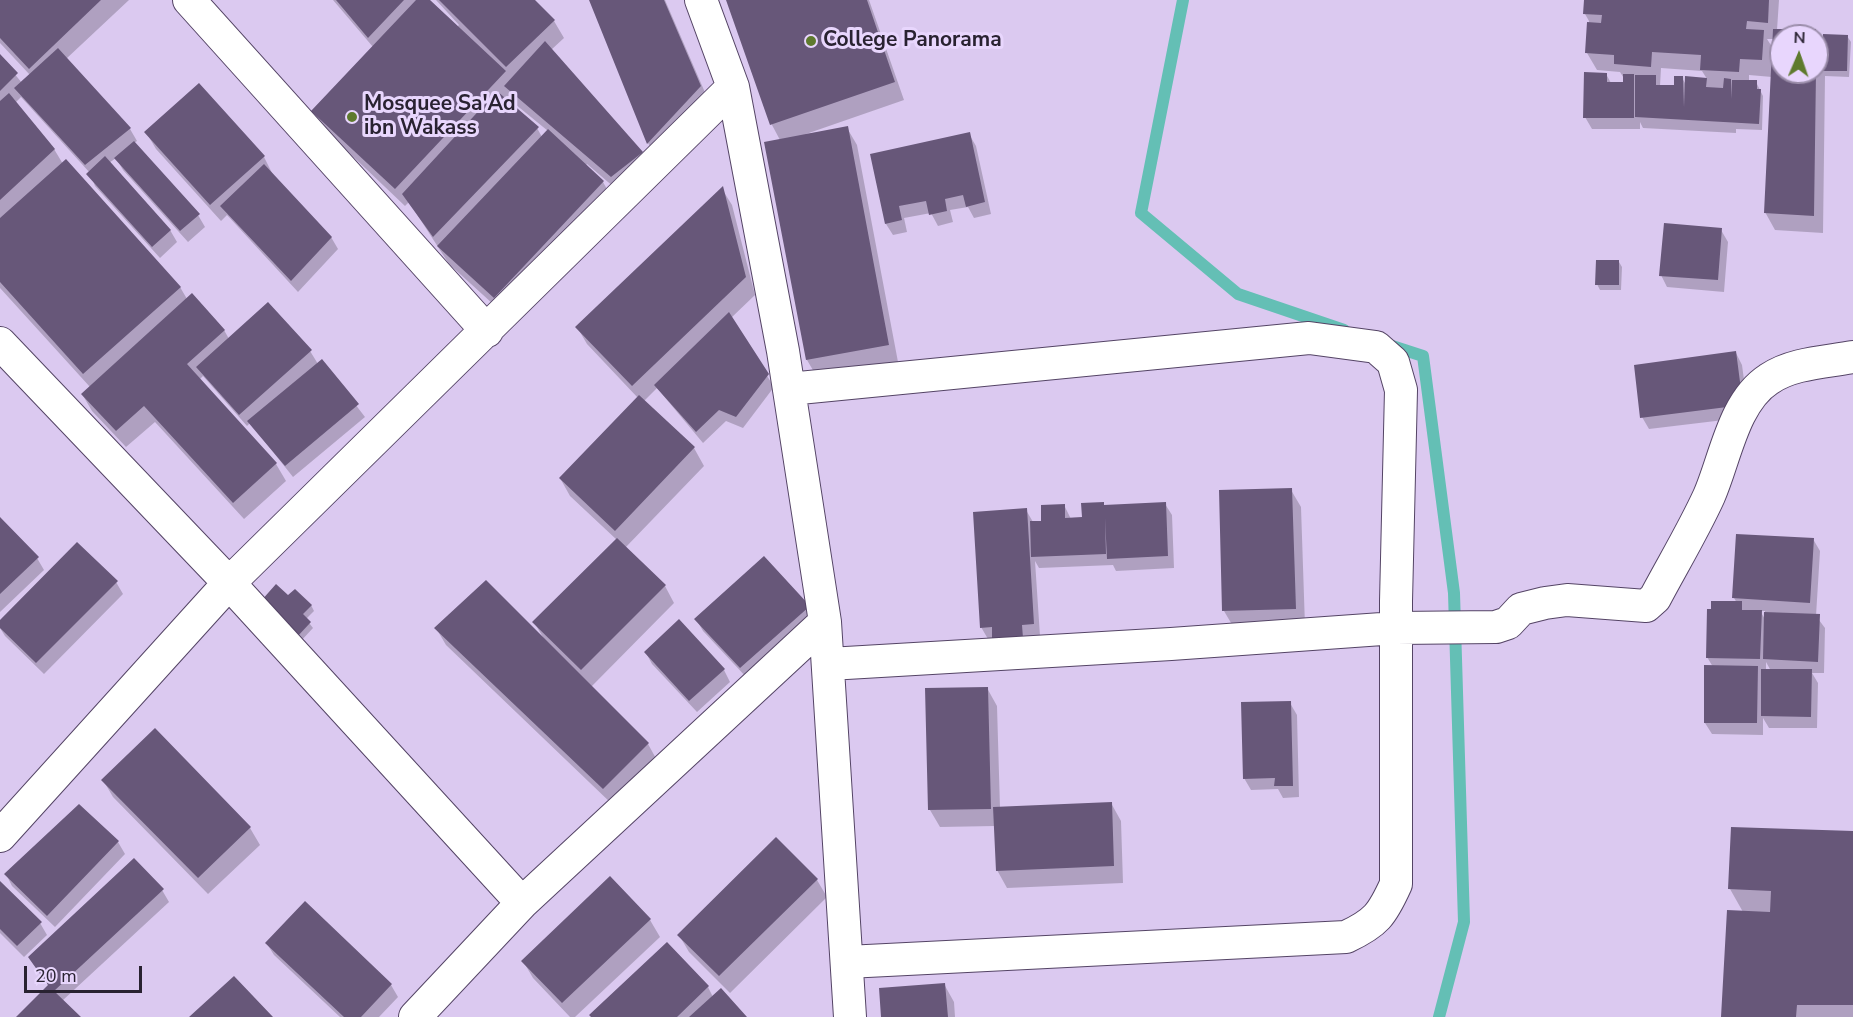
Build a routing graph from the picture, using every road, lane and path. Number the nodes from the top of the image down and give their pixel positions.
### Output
1 (189, 0) edge
2 (701, 0) edge
3 (733, 87) junction
4 (487, 332) junction
5 (0, 343) edge
6 (1853, 357) edge
7 (789, 389) junction
8 (229, 583) junction
9 (825, 622) junction
10 (1396, 628) junction
11 (829, 664) junction
12 (0, 836) edge
13 (522, 903) junction
14 (847, 962) junction
15 (415, 1017) edge
16 (850, 1017) edge

1 - 4 street
2 - 3 street
3 - 4 street
3 - 7 street
4 - 8 street
5 - 8 street
6 - 10 street
7 - 9 street
7 - 10 street
8 - 12 street
8 - 13 street
9 - 11 street
9 - 13 street
10 - 11 street
10 - 14 street
11 - 14 street
13 - 15 street
14 - 16 street

